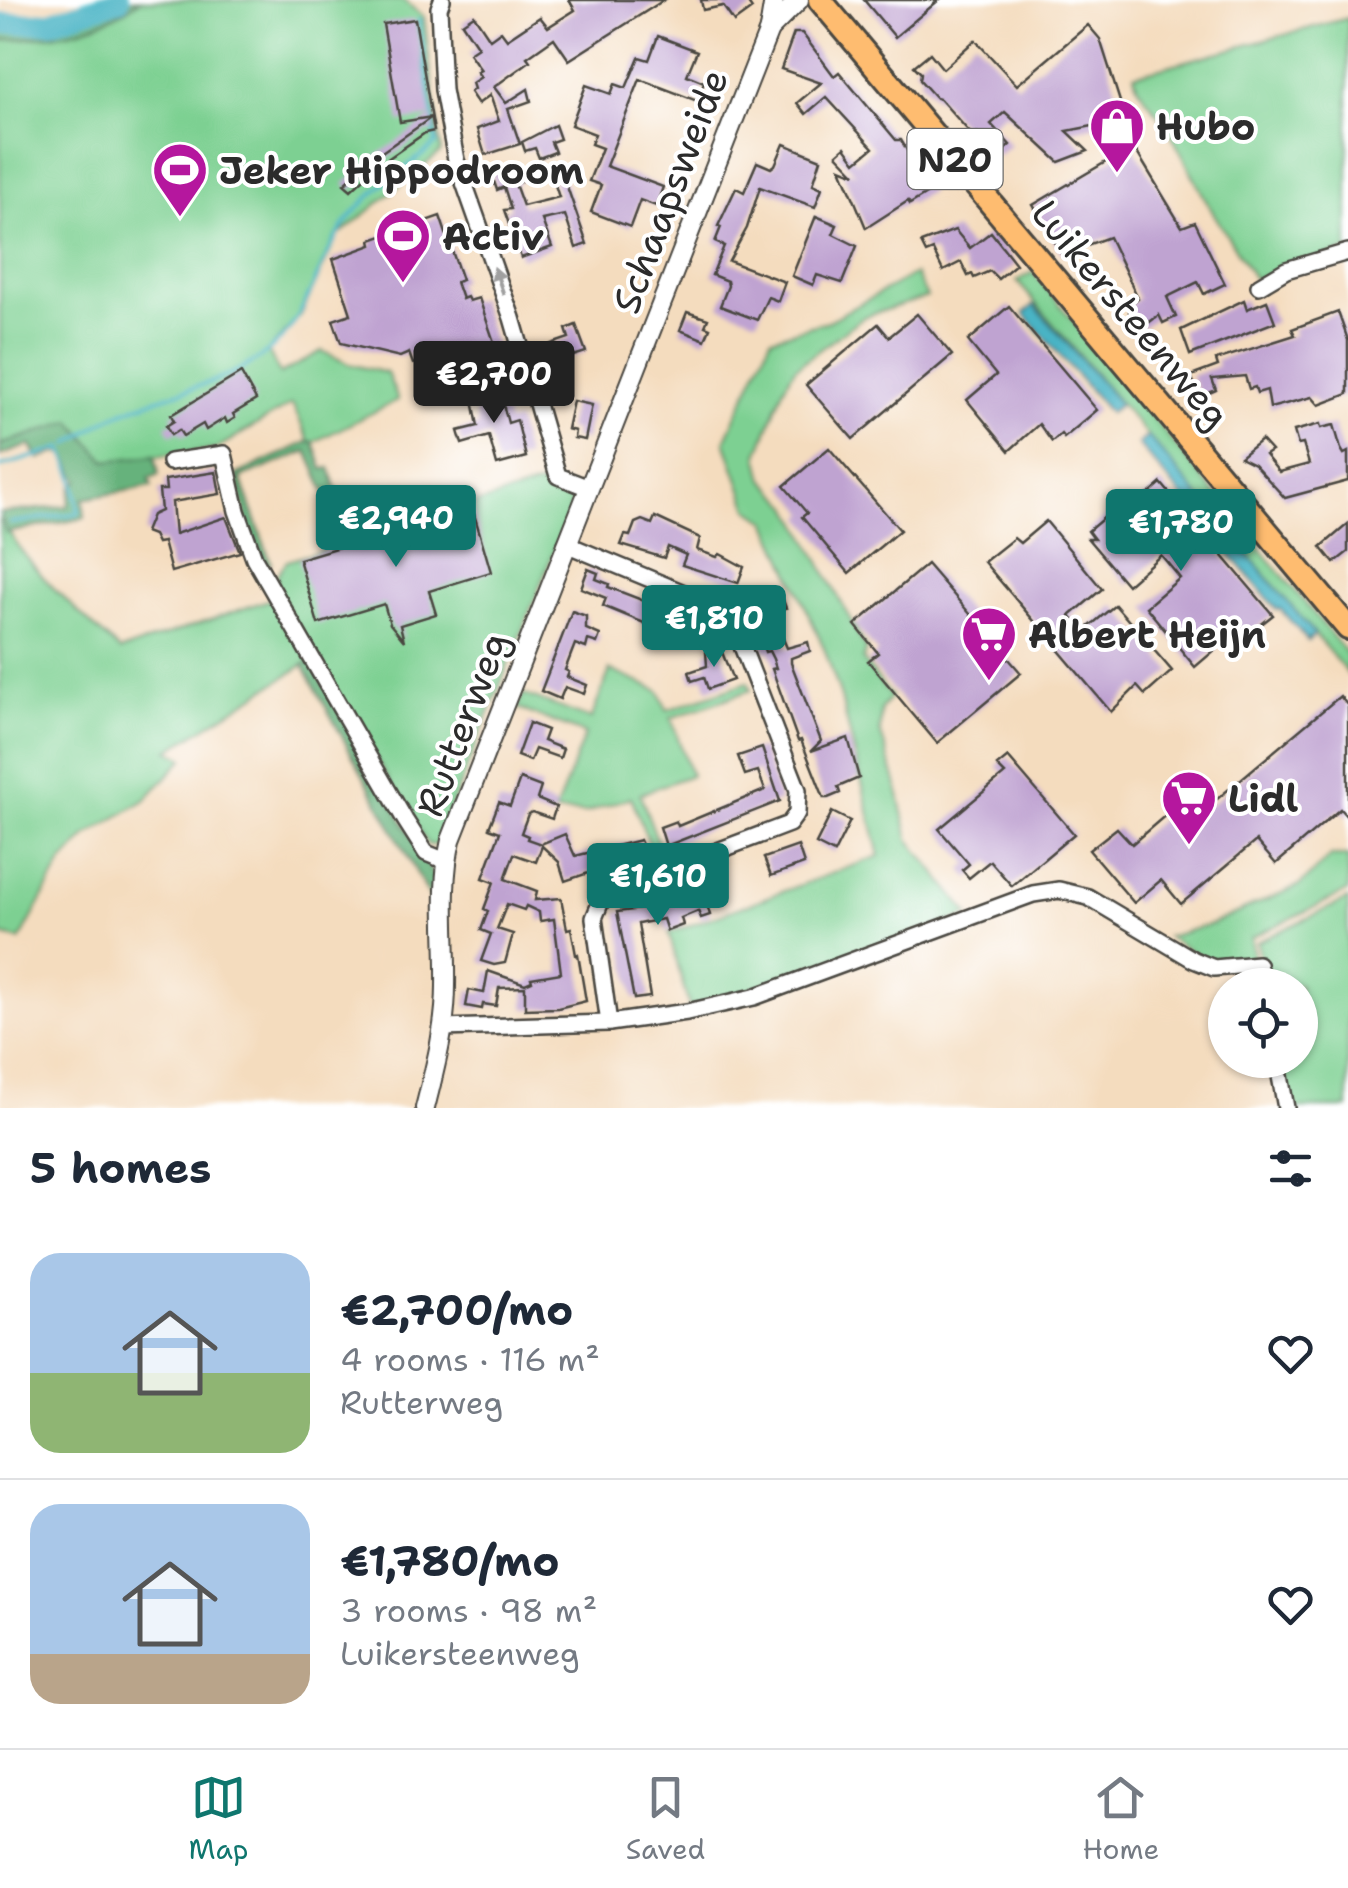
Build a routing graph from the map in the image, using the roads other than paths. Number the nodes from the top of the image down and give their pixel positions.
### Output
1 (442, 0) edge
2 (774, 0) edge
3 (799, 0) edge
4 (820, 0) edge
5 (768, 30) junction
6 (1348, 252) edge
7 (1259, 286) dead end
8 (170, 462) dead end
9 (589, 488) junction
10 (566, 544) junction
11 (1348, 628) edge
12 (446, 862) junction
13 (1214, 968) edge
14 (1214, 968) edge
15 (1259, 968) edge
16 (609, 1023) junction
17 (442, 1028) junction
18 (1280, 1078) edge
19 (425, 1108) edge
20 (1286, 1108) edge

9 -> 1 street
2 - 5 street, Schaapsweide
3 - 5 street, Schaapsweide
4 - 11 main road, Luikersteenweg / N20
5 - 9 street, Schaapsweide
6 - 7 street
8 - 12 street, Rutterweg
9 - 10 street, Rutterweg
10 - 12 street, Rutterweg
10 - 16 street
12 - 17 street, Rutterweg
13 - 15 street
14 - 16 street
16 - 17 street
17 - 19 street, Rutterweg
18 - 20 street

